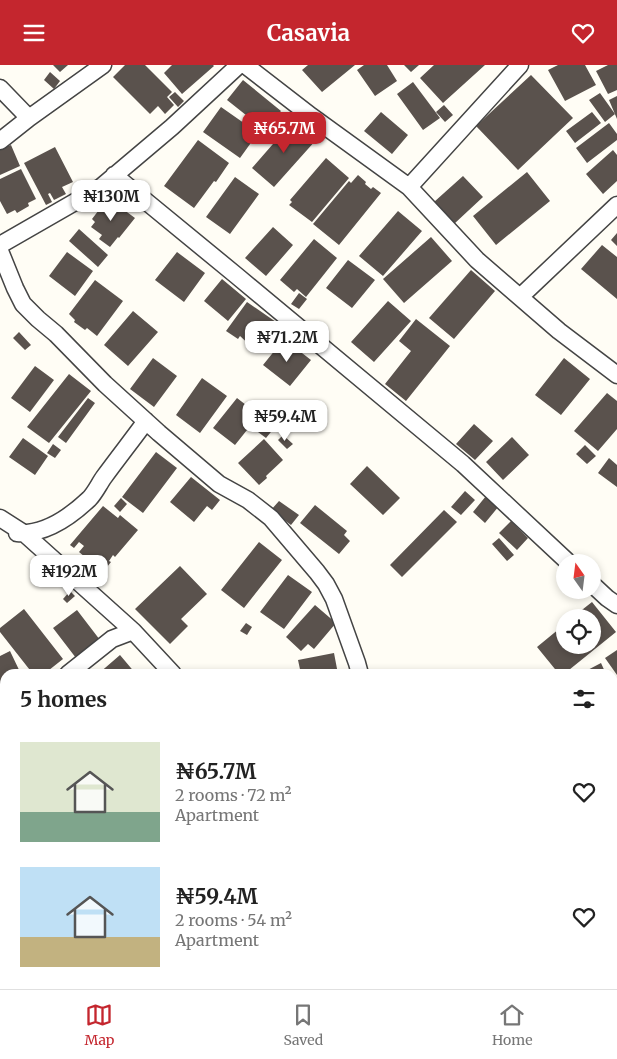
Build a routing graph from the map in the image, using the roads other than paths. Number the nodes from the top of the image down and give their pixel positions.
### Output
1 (103, 65) edge
2 (239, 65) edge
3 (245, 65) edge
4 (520, 65) edge
5 (0, 88) edge
6 (29, 118) junction
7 (0, 141) edge
8 (114, 175) junction
9 (409, 187) junction
10 (617, 205) edge
11 (0, 245) edge
12 (0, 251) edge
13 (520, 297) junction
14 (617, 375) edge
15 (146, 421) junction
16 (0, 518) edge
17 (0, 531) edge
18 (25, 534) junction
19 (559, 554) edge
20 (601, 592) edge
21 (617, 605) edge
22 (133, 631) junction
23 (74, 669) edge
24 (168, 669) edge
25 (359, 669) edge

1 - 6 street
2 - 8 street
3 - 9 street
4 - 9 street
5 - 6 street
6 - 7 street
8 - 11 street
8 - 19 street
9 - 13 street
10 - 13 street
12 - 15 street
13 - 14 street
15 - 18 street
15 - 25 street
16 - 18 street
17 - 18 street
18 - 22 street
20 - 21 street
22 - 23 street
22 - 24 street

